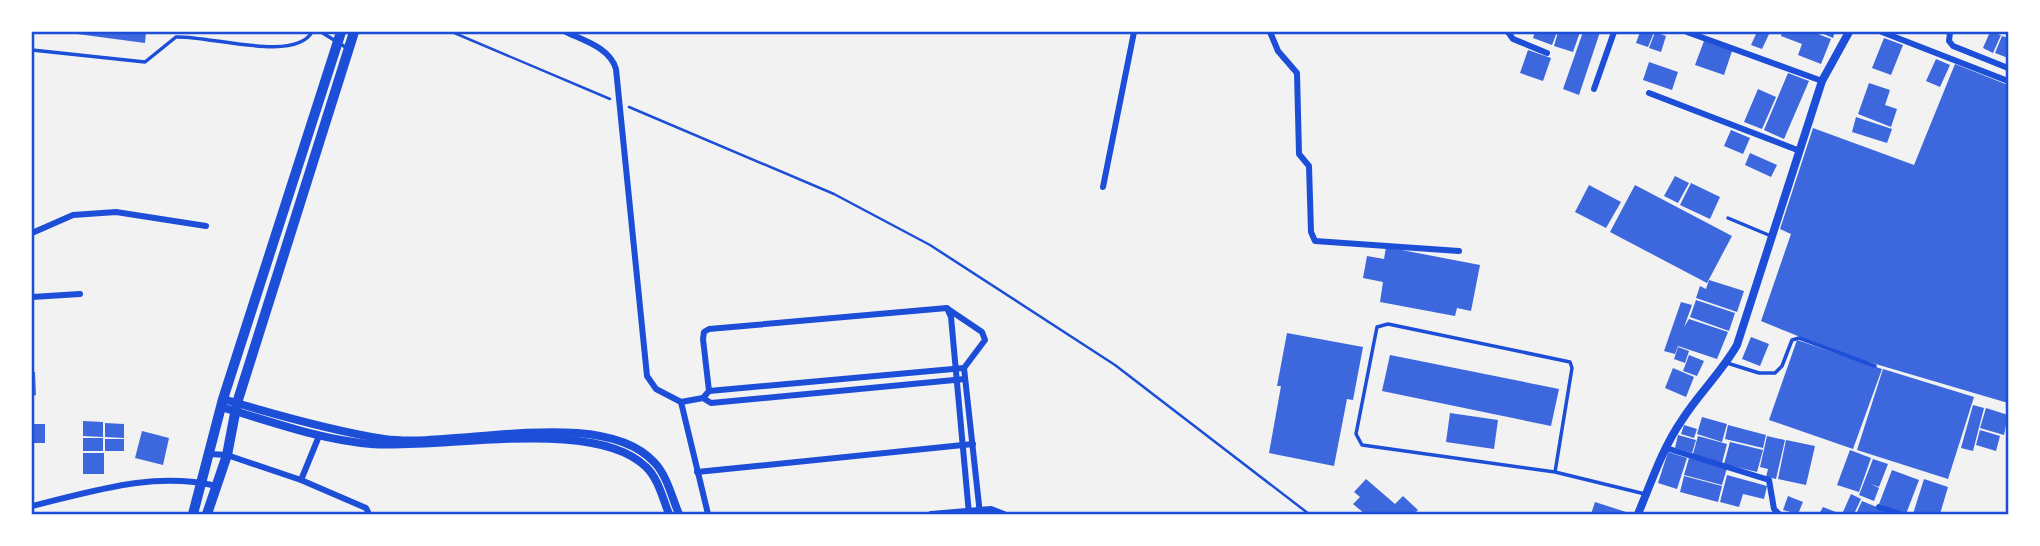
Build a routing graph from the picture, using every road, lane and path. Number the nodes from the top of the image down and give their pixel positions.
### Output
1 (312, 32) edge
2 (321, 32) edge
3 (354, 32) edge
4 (453, 32) edge
5 (566, 32) edge
6 (1134, 32) edge
7 (1270, 32) edge
8 (1508, 32) edge
9 (1614, 32) edge
10 (1687, 32) edge
11 (1849, 32) edge
12 (1882, 32) edge
13 (1950, 32) edge
14 (339, 37) edge
15 (32, 50) edge
16 (349, 50) junction
17 (1547, 53) dead end
18 (2008, 68) edge
19 (1822, 81) junction
20 (2008, 81) edge
21 (1594, 89) dead end
22 (1649, 93) dead end
23 (611, 99) dead end
24 (623, 104) dead end
25 (1800, 151) junction
26 (1103, 187) dead end
27 (1728, 218) dead end
28 (206, 226) dead end
29 (32, 233) edge
30 (1773, 237) junction
31 (1459, 251) dead end
32 (80, 294) dead end
33 (32, 297) edge
34 (947, 308) junction
35 (1727, 363) junction
36 (1875, 366) dead end
37 (964, 368) junction
38 (955, 369) junction
39 (965, 379) junction
40 (956, 380) junction
41 (709, 391) junction
42 (703, 398) junction
43 (681, 402) junction
44 (222, 403) junction
45 (236, 407) junction
46 (319, 436) junction
47 (974, 444) junction
48 (963, 445) junction
49 (1666, 447) junction
50 (210, 454) junction
51 (226, 455) junction
52 (697, 472) junction
53 (1555, 472) junction
54 (301, 480) junction
55 (202, 483) junction
56 (217, 486) junction
57 (1646, 494) junction
58 (32, 506) edge
59 (1880, 507) dead end
60 (969, 512) edge
61 (980, 512) edge
62 (1891, 513) edge
63 (193, 514) edge
64 (207, 514) edge
65 (369, 514) edge
66 (669, 514) edge
67 (679, 514) edge
68 (708, 514) edge
69 (931, 514) edge
70 (1004, 514) edge
71 (1309, 514) edge
72 (1637, 514) edge
73 (1779, 514) edge
74 (1900, 514) edge

1 - 15 lane
2 - 14 lane
3 - 16 highway
4 - 23 path
5 - 43 street
6 - 26 street
7 - 31 street
8 - 17 street
9 - 21 street
10 - 19 street
11 - 19 street
12 - 20 street
13 - 18 street
14 - 16 lane
14 - 44 highway
16 - 45 highway
19 - 25 street
22 - 25 street
24 - 71 path
25 - 30 street
27 - 30 lane
28 - 29 street
30 - 35 street
32 - 33 street
34 - 37 street
34 - 38 street
34 - 41 street
35 - 36 lane
35 - 49 street
37 - 38 street
37 - 39 street
38 - 40 street
38 - 41 street
39 - 40 street
39 - 47 street
40 - 42 street
40 - 48 street
41 - 42 street
42 - 43 street
43 - 52 street
44 - 45 street
44 - 50 highway
45 - 46 street
45 - 51 highway
45 - 67 street
46 - 54 street
46 - 66 street
47 - 48 street
47 - 61 street
48 - 52 street
48 - 60 street
49 - 57 street
49 - 73 street
50 - 51 street
50 - 55 highway
51 - 54 street
51 - 56 highway
52 - 68 street
53 - 53 lane
53 - 57 lane
54 - 65 street
55 - 56 street
55 - 58 street
55 - 63 highway
56 - 64 highway
57 - 72 street
59 - 62 street
60 - 61 street
60 - 69 street
61 - 70 street
62 - 74 street

